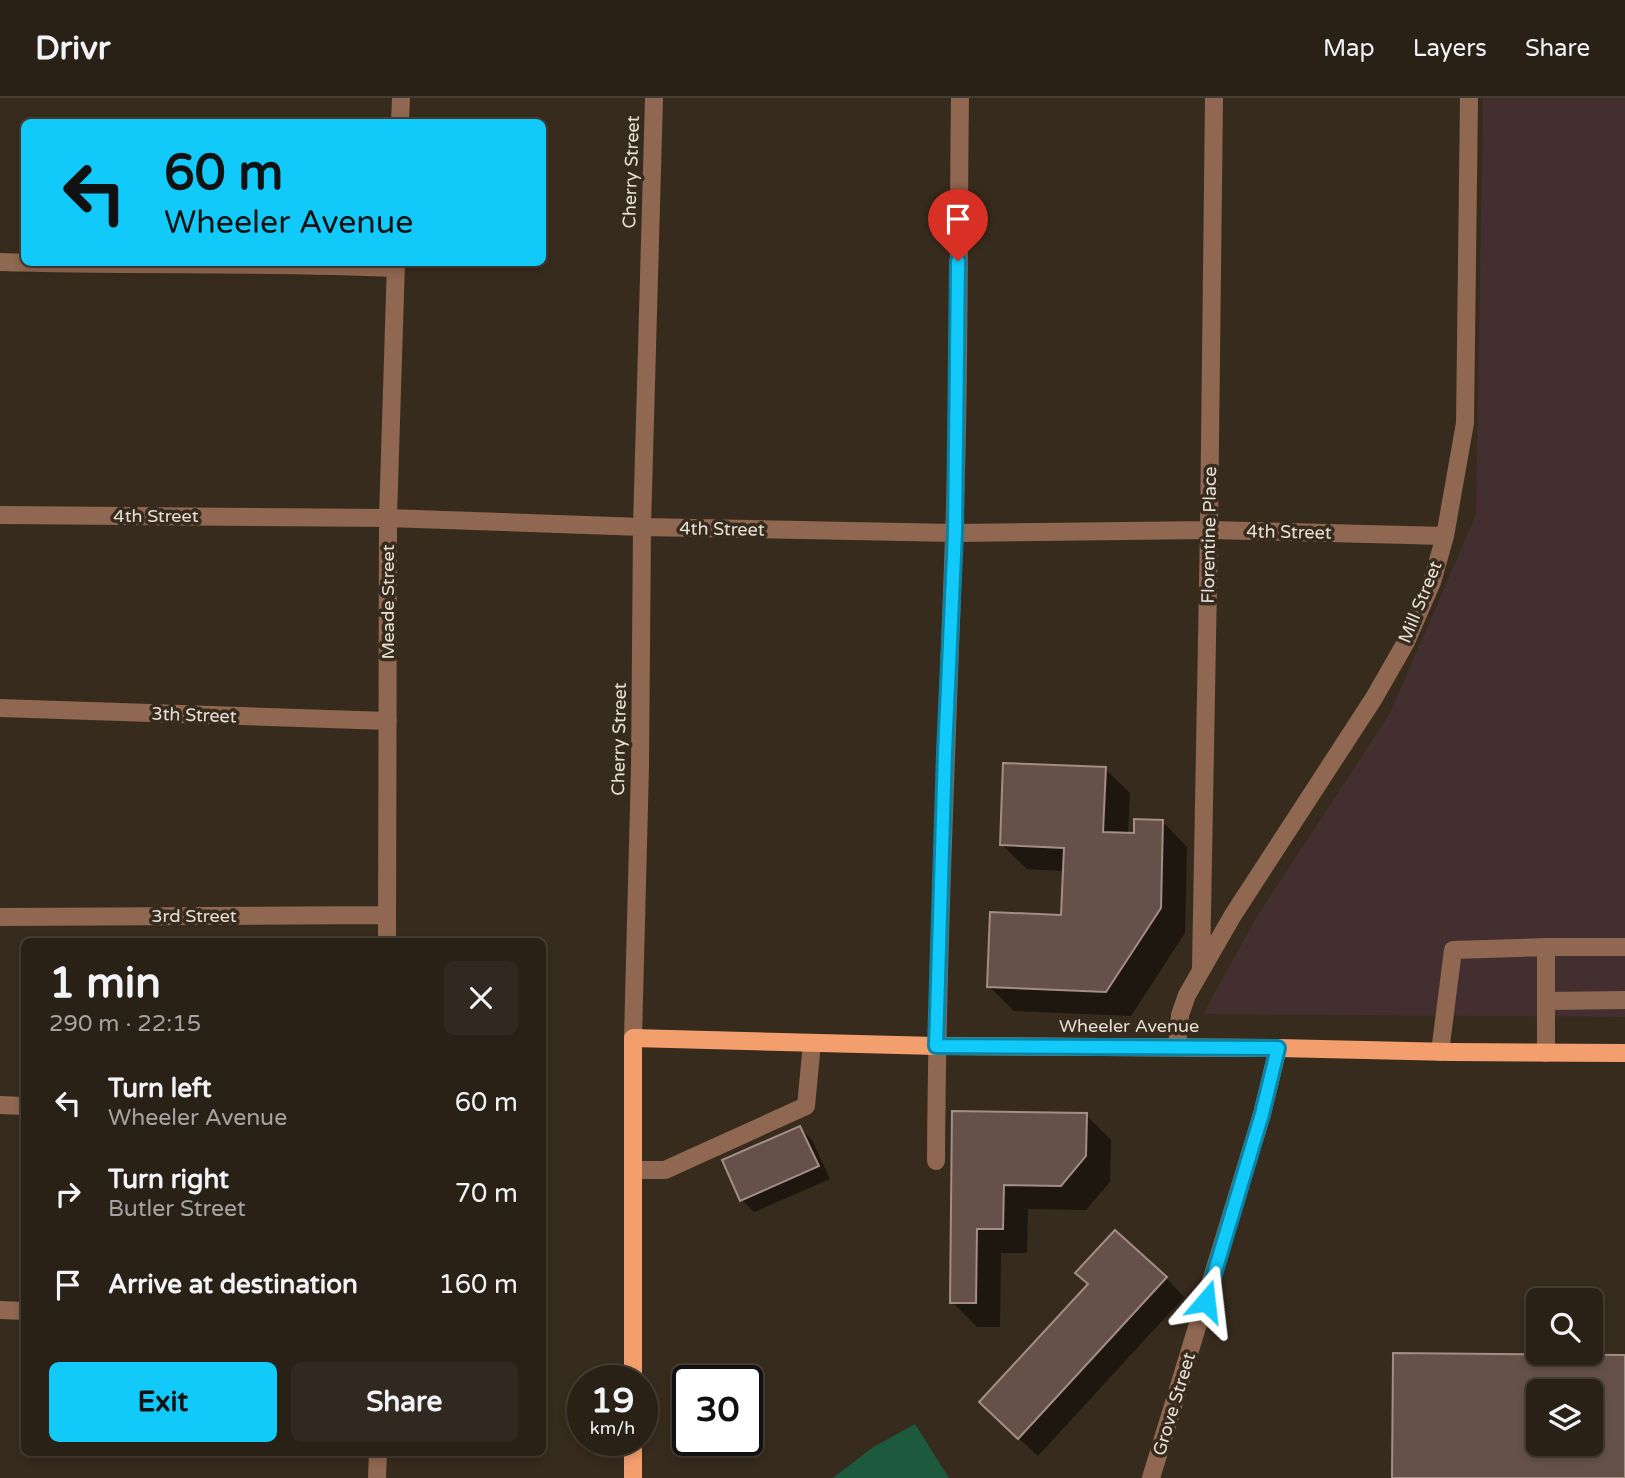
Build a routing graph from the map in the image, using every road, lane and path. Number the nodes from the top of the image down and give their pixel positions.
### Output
1 (401, 98) edge
2 (654, 98) edge
3 (960, 98) edge
4 (1214, 98) edge
5 (1469, 98) edge
6 (400, 119) edge
7 (0, 262) edge
8 (21, 263) edge
9 (396, 266) edge
10 (0, 515) edge
11 (388, 518) junction
12 (642, 527) junction
13 (1209, 530) junction
14 (955, 533) junction
15 (1445, 536) junction
16 (0, 708) edge
17 (388, 721) junction
18 (387, 915) junction
19 (0, 917) edge
20 (387, 938) edge
21 (1546, 947) junction
22 (1625, 947) edge
23 (1201, 972) junction
24 (1547, 1000) junction
25 (1625, 1000) edge
26 (633, 1038) junction
27 (811, 1043) junction
28 (936, 1046) junction
29 (1177, 1047) junction
30 (1278, 1048) junction
31 (1440, 1052) junction
32 (1625, 1052) edge
33 (1546, 1053) junction
34 (0, 1105) edge
35 (21, 1106) edge
36 (936, 1161) dead end
37 (633, 1171) junction
38 (0, 1310) edge
39 (21, 1311) edge
40 (633, 1365) edge
41 (378, 1456) edge
42 (633, 1456) edge
43 (377, 1478) edge
44 (633, 1478) edge
45 (1151, 1478) edge

1 - 6 street
2 - 12 street, Cherry Street
3 - 14 street
4 - 13 street, Florentine Place
5 - 15 street, Mill Street
7 - 8 street
9 - 11 street, Meade Street
10 - 11 street, 4th Street
11 - 12 street, 4th Street
11 - 17 street, Meade Street
12 - 14 street, 4th Street
12 - 26 street, Cherry Street
13 - 14 street, 4th Street
13 - 15 street, 4th Street
13 - 23 street, Florentine Place
14 - 28 street
15 - 23 street, Mill Street
16 - 17 street, 3th Street
17 - 18 street, Meade Street
18 - 19 street, 3rd Street
18 - 20 street, Meade Street
21 - 22 street
21 - 24 street
21 - 31 street
23 - 29 street, Mill Street
24 - 25 street
24 - 33 street
26 - 27 main road, Wheeler Avenue
26 - 37 main road, Cherry Street
27 - 28 main road, Wheeler Avenue
27 - 37 street
28 - 29 main road, Wheeler Avenue
28 - 36 street
29 - 30 main road, Wheeler Avenue
30 - 31 main road, Wheeler Avenue
30 - 45 street, Grove Street
31 - 33 main road, Wheeler Avenue
32 - 33 main road, Wheeler Avenue
34 - 35 street
37 - 40 main road, Cherry Street
38 - 39 street
41 - 43 street
42 - 44 main road

